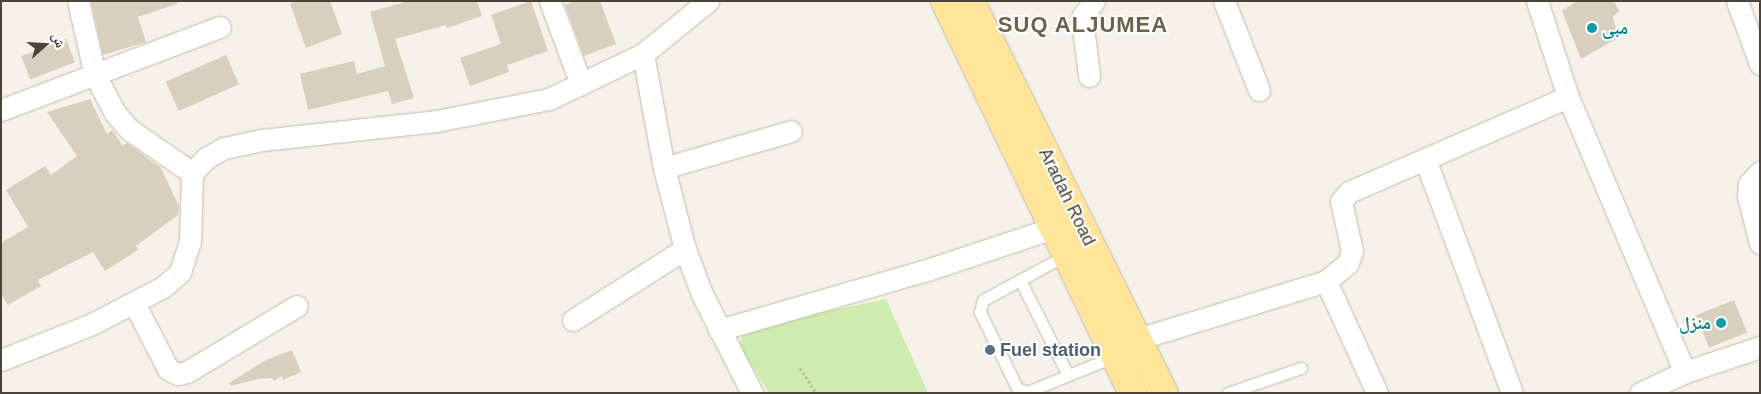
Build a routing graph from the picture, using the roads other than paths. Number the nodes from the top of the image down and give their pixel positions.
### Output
1 (78, 1) edge
2 (550, 1) edge
3 (708, 1) edge
4 (945, 1) edge
5 (970, 1) edge
6 (1094, 1) edge
7 (1224, 1) edge
8 (1537, 1) edge
9 (1737, 1) edge
10 (220, 27) dead end
11 (643, 54) junction
12 (1760, 64) edge
13 (95, 75) junction
14 (1089, 76) dead end
15 (581, 84) junction
16 (1259, 90) dead end
17 (1568, 97) junction
18 (1, 110) edge
19 (790, 131) dead end
20 (1425, 159) junction
21 (664, 168) junction
22 (1760, 172) edge
23 (192, 173) junction
24 (1053, 228) junction
25 (1760, 243) edge
26 (685, 249) junction
27 (1066, 255) junction
28 (1020, 280) junction
29 (1326, 281) junction
30 (134, 303) junction
31 (297, 306) dead end
32 (573, 320) dead end
33 (719, 330) junction
34 (1138, 339) junction
35 (1760, 347) edge
36 (1115, 356) junction
37 (1, 360) edge
38 (1301, 368) dead end
39 (1685, 372) junction
40 (1068, 375) junction
41 (752, 393) edge
42 (1133, 393) edge
43 (1164, 393) edge
44 (1228, 393) edge
45 (1377, 393) edge
46 (1512, 393) edge
47 (1640, 393) edge

1 - 13 street
2 - 15 street
3 - 11 street
4 - 24 main road, Aradah Road
5 - 34 main road, Aradah Road
6 - 14 street
7 - 16 street
8 - 17 street
9 - 12 street
10 - 13 street
11 - 15 street
11 - 21 street
13 - 18 street
13 - 23 street
15 - 23 street
17 - 20 street
17 - 39 street
19 - 21 street
20 - 29 street
20 - 46 street
21 - 26 street
22 - 25 street
23 - 30 street
24 - 27 main road, Aradah Road
24 - 33 street
26 - 32 street
26 - 33 street
27 - 28 lane
27 - 36 main road, Aradah Road
28 - 40 lane
28 - 40 lane
29 - 34 street
29 - 45 street
30 - 31 street
30 - 37 street
33 - 41 street
34 - 43 main road, Aradah Road
35 - 39 street
36 - 40 lane
36 - 42 main road, Aradah Road
38 - 44 lane
39 - 47 street

